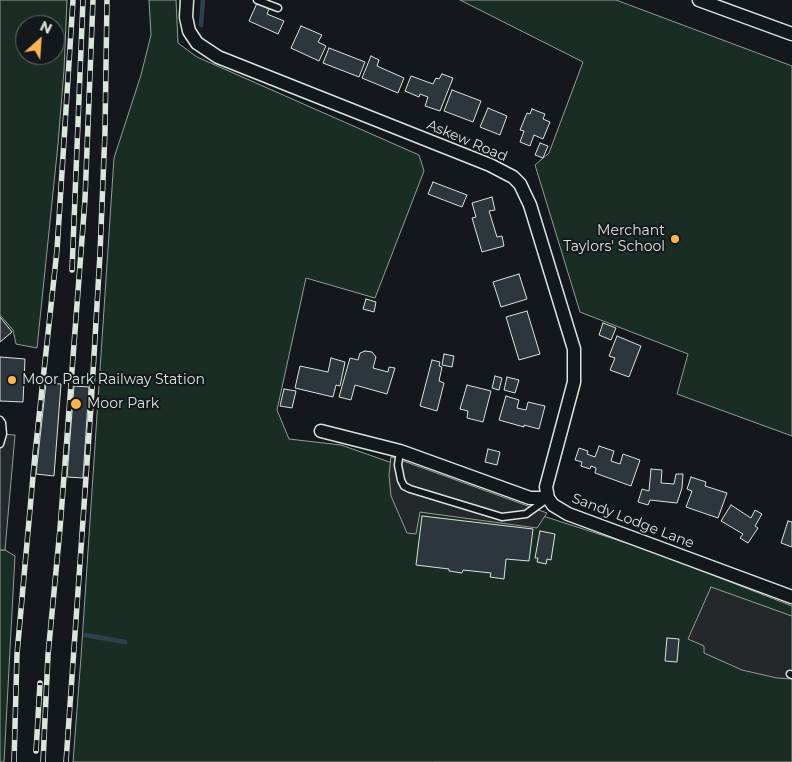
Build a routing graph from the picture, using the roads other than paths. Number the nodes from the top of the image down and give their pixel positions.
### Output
1 (187, 0) edge
2 (258, 0) edge
3 (699, 0) edge
4 (278, 8) dead end
5 (792, 34) edge
6 (0, 420) edge
7 (321, 431) dead end
8 (0, 444) edge
9 (400, 451) junction
10 (548, 498) junction
11 (792, 597) edge

1 - 10 street, Askew Road
2 - 4 lane
3 - 5 street
6 - 8 lane
7 - 9 street
9 - 10 street
9 - 10 lane
10 - 11 street, Sandy Lodge Lane

